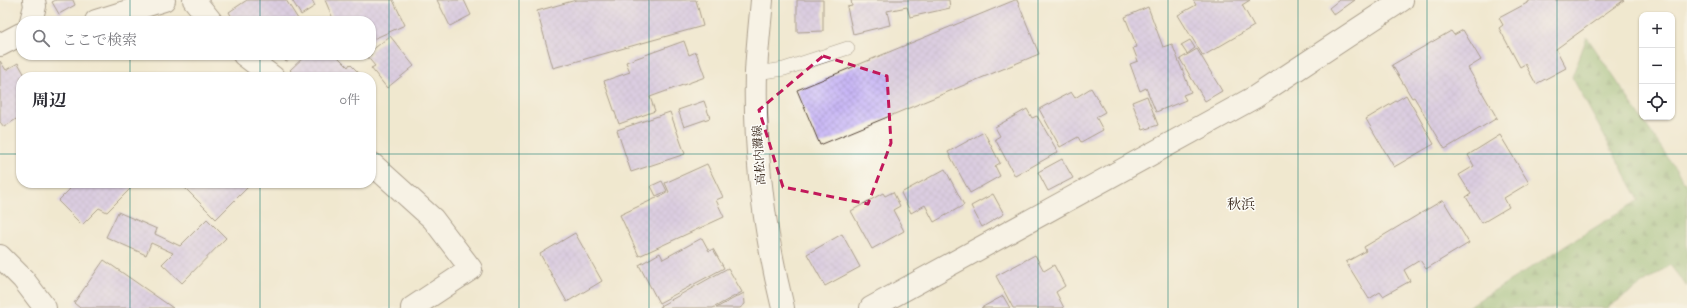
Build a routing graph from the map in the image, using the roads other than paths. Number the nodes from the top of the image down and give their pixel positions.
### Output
1 (34, 0) edge
2 (164, 0) edge
3 (194, 0) edge
4 (762, 0) edge
5 (1402, 0) edge
6 (32, 16) edge
7 (112, 16) edge
8 (207, 16) edge
9 (16, 37) edge
10 (0, 45) edge
11 (848, 48) dead end
12 (251, 60) edge
13 (266, 72) edge
14 (756, 73) junction
15 (376, 168) edge
16 (0, 256) edge
17 (45, 308) edge
18 (412, 308) edge
19 (784, 308) edge
20 (871, 308) edge

1 - 6 street
2 - 7 street
3 - 8 street
4 - 14 street, 高松内灘線
5 - 20 street
9 - 10 street
11 - 14 lane
12 - 13 street
14 - 19 street, 高松内灘線
15 - 18 street
16 - 17 street

